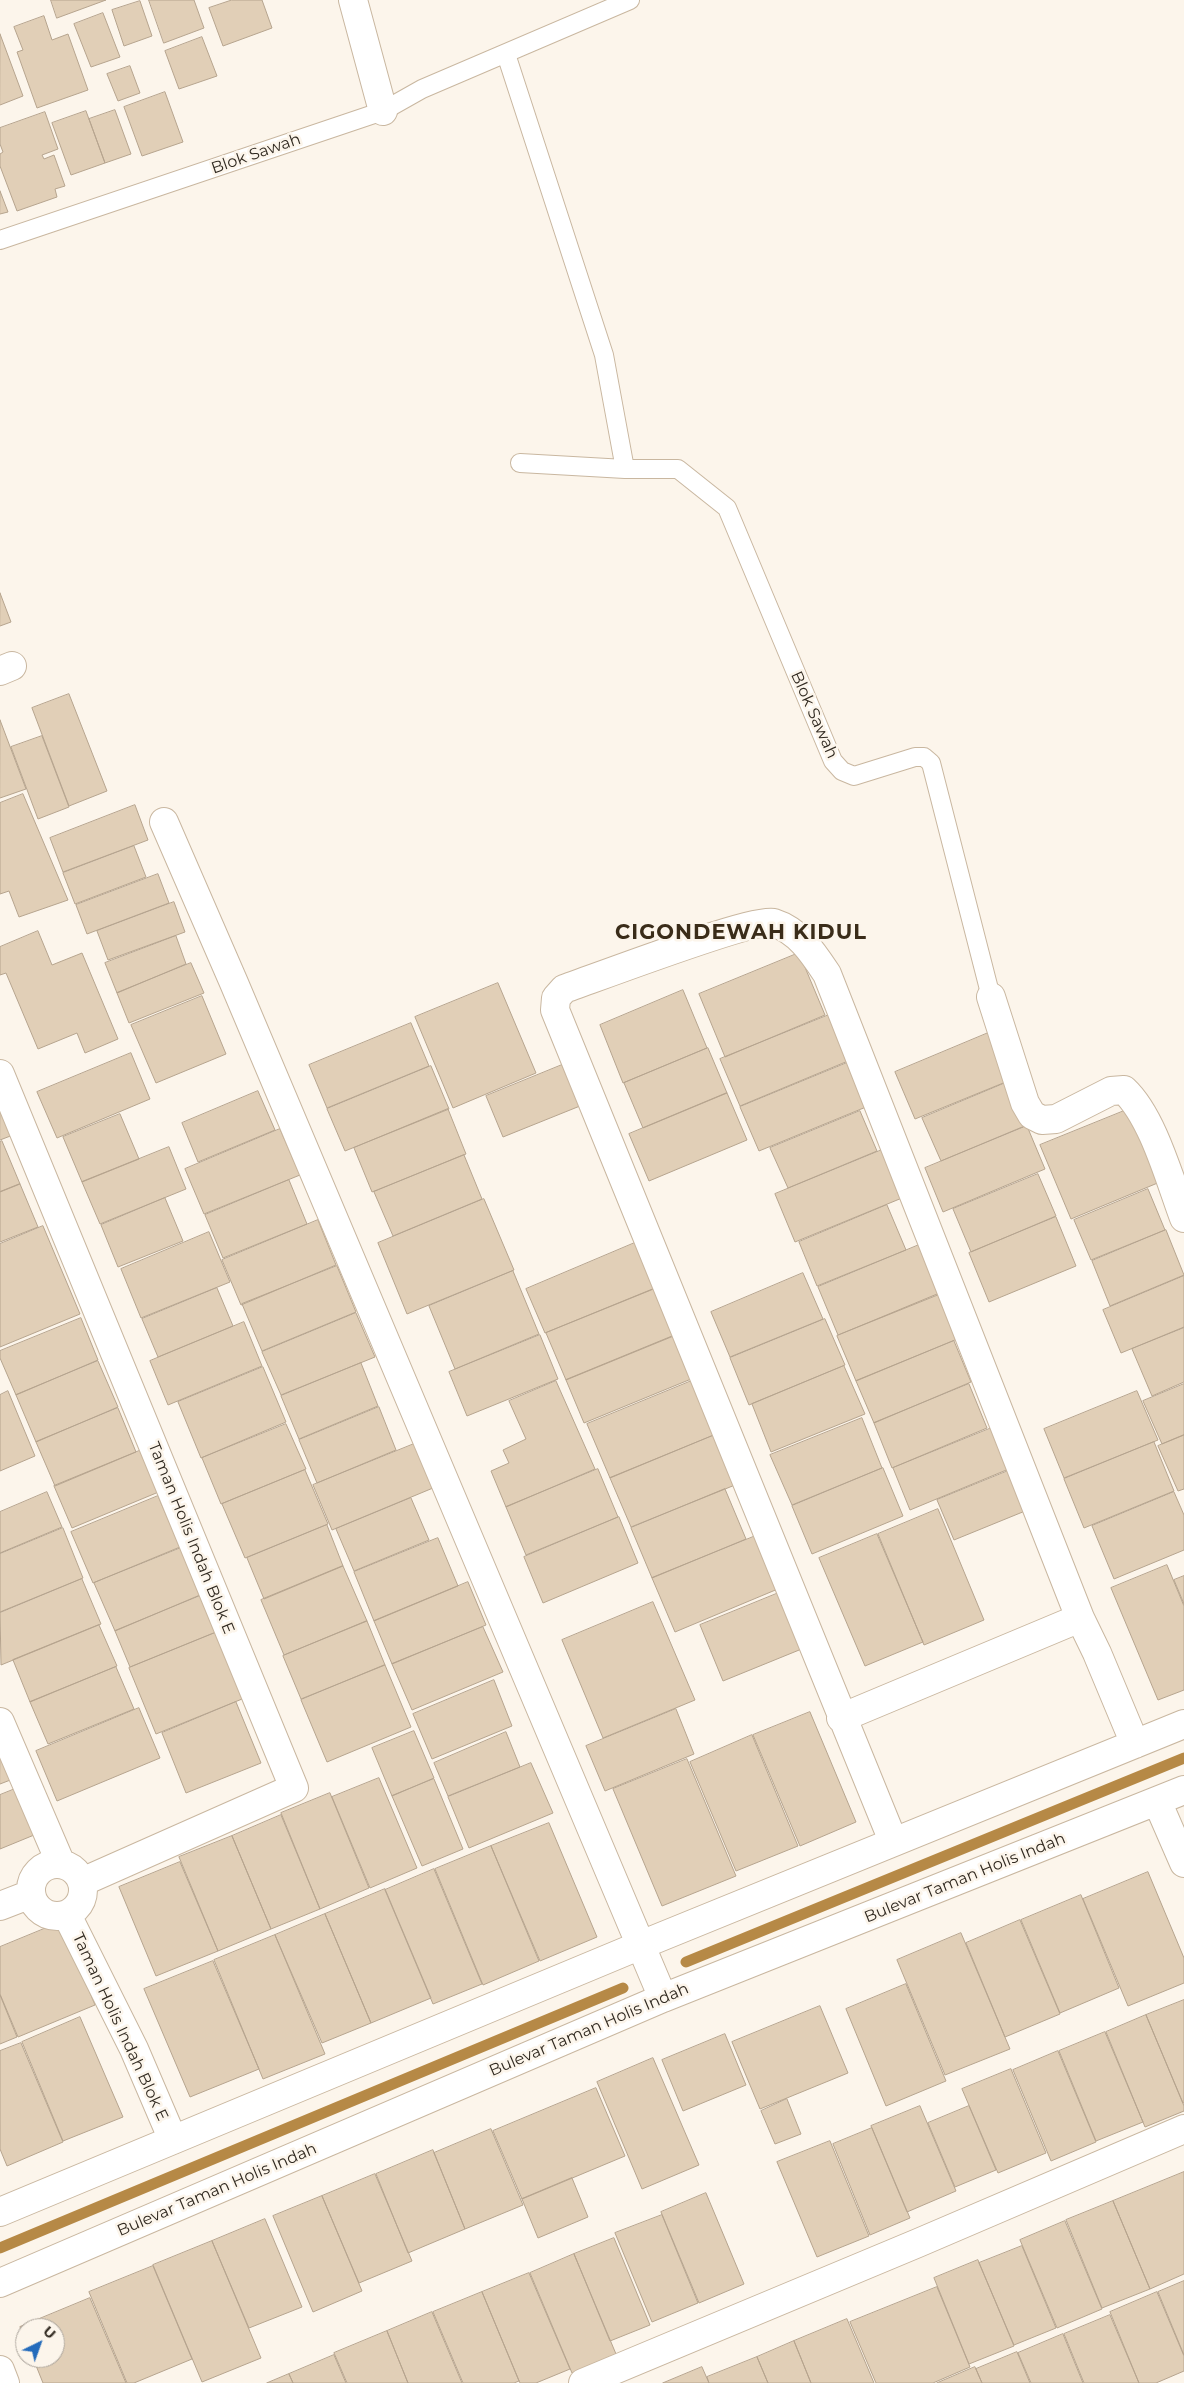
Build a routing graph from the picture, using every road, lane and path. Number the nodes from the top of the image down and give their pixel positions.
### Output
1 (352, 0) edge
2 (630, 0) edge
3 (506, 54) junction
4 (383, 111) junction
5 (0, 240) edge
6 (520, 463) dead end
7 (625, 469) junction
8 (164, 822) dead end
9 (991, 997) joint
10 (0, 1074) edge
11 (1184, 1218) edge
12 (1080, 1618) junction
13 (842, 1718) junction
14 (0, 1722) edge
15 (1184, 1724) edge
16 (1135, 1744) junction
17 (1184, 1790) edge
18 (1157, 1801) junction
19 (892, 1841) junction
20 (1184, 1863) edge
21 (61, 1864) junction
22 (82, 1882) junction
23 (31, 1894) junction
24 (0, 1906) edge
25 (67, 1915) junction
26 (641, 1945) junction
27 (663, 1998) junction
28 (1184, 2129) edge
29 (173, 2140) junction
30 (0, 2212) edge
31 (0, 2283) edge
32 (0, 2370) edge
33 (5, 2383) edge
34 (584, 2383) edge

1 - 4 street
2 - 3 lane, Blok Sawah
3 - 4 lane, Blok Sawah
3 - 7 lane
4 - 5 lane, Blok Sawah
6 - 7 lane, Blok Sawah
7 - 9 lane, Blok Sawah
8 - 26 street
9 - 11 street
10 - 22 street, Taman Holis Indah Blok E
12 - 13 street
12 - 13 street
12 - 16 street
13 - 19 street
14 - 21 street
15 - 16 street
16 - 19 street
17 - 18 street, Bulevar Taman Holis Indah
18 - 20 street
18 - 27 street, Bulevar Taman Holis Indah
19 - 26 street
21 - 22 street
21 - 23 street
22 - 25 street
23 - 24 street
23 - 25 street
25 - 29 street, Taman Holis Indah Blok E
26 - 27 street
26 - 29 street
27 - 31 street, Bulevar Taman Holis Indah
28 - 34 street
29 - 30 street
32 - 33 street

